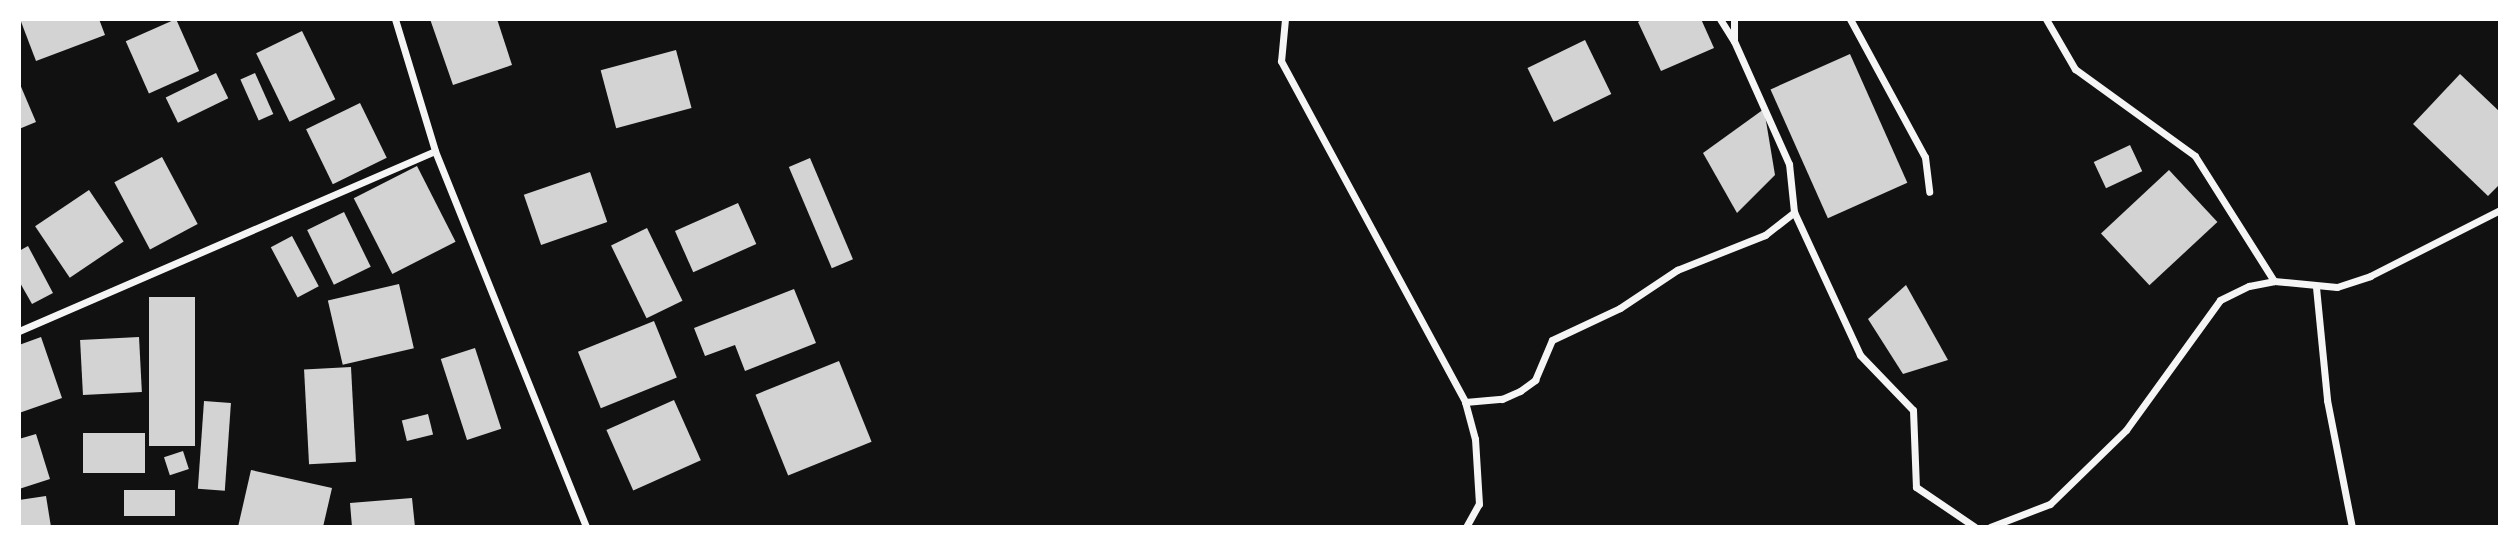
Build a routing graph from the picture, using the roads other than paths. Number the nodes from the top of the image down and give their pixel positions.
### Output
1 (395, 19) edge
2 (1285, 19) edge
3 (1720, 19) edge
4 (1734, 19) edge
5 (1850, 19) edge
6 (2046, 19) edge
7 (1734, 41) junction
8 (435, 151) junction
9 (1929, 192) dead end
10 (2500, 210) edge
11 (1794, 212) junction
12 (2274, 281) junction
13 (2316, 287) junction
14 (19, 331) edge
15 (1465, 402) junction
16 (586, 527) edge
17 (1466, 527) edge
18 (1975, 527) edge
19 (1990, 527) edge
20 (2352, 527) edge

1 - 8 street
2 - 15 street
3 - 7 street
4 - 7 street
5 - 9 street
6 - 12 street
7 - 11 street
8 - 14 street
8 - 16 street
10 - 13 street
11 - 15 street
11 - 18 street
12 - 13 street
12 - 19 street
13 - 20 street
15 - 17 street

